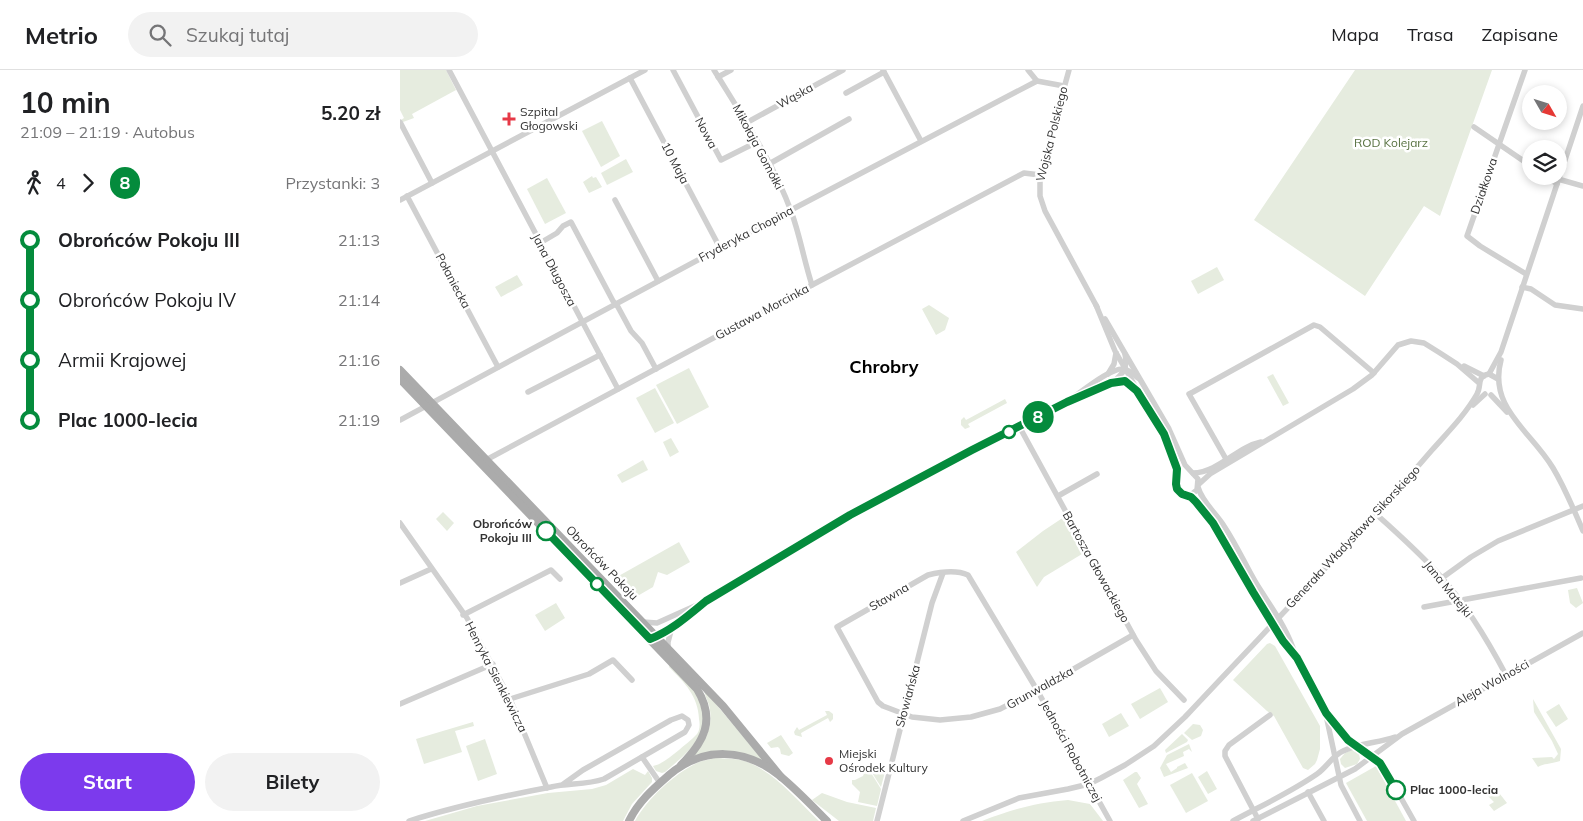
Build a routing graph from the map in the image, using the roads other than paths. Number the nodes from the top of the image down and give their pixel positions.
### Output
1 (449, 70) edge
2 (645, 70) edge
3 (673, 70) edge
4 (714, 70) edge
5 (731, 70) edge
6 (843, 70) edge
7 (1028, 70) edge
8 (1068, 70) edge
9 (1525, 70) edge
10 (883, 71) edge
11 (718, 77) junction
12 (630, 78) junction
13 (1037, 81) junction
14 (1064, 86) junction
15 (846, 93) dead end
16 (1583, 106) edge
17 (849, 119) dead end
18 (400, 122) edge
19 (746, 123) junction
20 (1474, 127) dead end
21 (921, 141) junction
22 (757, 142) junction
23 (1499, 144) junction
24 (491, 152) junction
25 (1567, 154) edge
26 (1522, 160) edge
27 (769, 164) junction
28 (1040, 175) junction
29 (432, 183) junction
30 (1567, 183) edge
31 (1557, 185) edge
32 (1583, 186) edge
33 (407, 196) junction
34 (400, 200) edge
35 (615, 200) dead end
36 (790, 210) junction
37 (540, 243) junction
38 (720, 248) junction
39 (1526, 274) junction
40 (658, 281) junction
41 (812, 285) junction
42 (1522, 286) junction
43 (616, 304) junction
44 (1096, 305) junction
45 (1583, 309) edge
46 (582, 322) junction
47 (1502, 348) junction
48 (1123, 349) junction
49 (1116, 353) junction
50 (600, 355) junction
51 (1457, 364) junction
52 (498, 367) junction
53 (656, 369) junction
54 (1125, 369) junction
55 (400, 370) edge
56 (1374, 373) junction
57 (1106, 375) junction
58 (1487, 375) junction
59 (400, 378) edge
60 (1498, 379) junction
61 (1111, 383) junction
62 (1479, 386) junction
63 (1145, 387) junction
64 (618, 389) junction
65 (1499, 389) junction
66 (1137, 391) junction
67 (528, 392) dead end
68 (1488, 394) junction
69 (1067, 402) junction
70 (429, 405) junction
71 (1464, 413) junction
72 (1511, 415) junction
73 (400, 420) edge
74 (1019, 426) junction
75 (1263, 442) junction
76 (486, 460) junction
77 (1226, 460) junction
78 (1192, 473) junction
79 (1097, 474) dead end
80 (1177, 478) junction
81 (1199, 486) junction
82 (1186, 495) junction
83 (1058, 496) junction
84 (1583, 506) edge
85 (1574, 510) junction
86 (1376, 514) junction
87 (400, 523) edge
88 (1583, 531) edge
89 (432, 569) junction
90 (942, 573) junction
91 (1442, 578) junction
92 (1581, 578) dead end
93 (560, 579) dead end
94 (400, 583) edge
95 (1459, 600) junction
96 (706, 601) junction
97 (1424, 607) dead end
98 (463, 616) junction
99 (1279, 618) junction
100 (666, 620) junction
101 (642, 622) junction
102 (1273, 624) junction
103 (672, 627) junction
104 (837, 627) joint
105 (1583, 633) edge
106 (1133, 635) junction
107 (653, 636) junction
108 (668, 649) junction
109 (1297, 658) junction
110 (493, 664) junction
111 (1506, 675) junction
112 (632, 680) dead end
113 (1037, 690) junction
114 (510, 699) junction
115 (1184, 700) dead end
116 (400, 704) edge
117 (1326, 713) junction
118 (903, 714) junction
119 (1270, 715) dead end
120 (1402, 734) junction
121 (1356, 746) junction
122 (642, 756) junction
123 (1334, 756) junction
124 (1373, 757) junction
125 (681, 766) junction
126 (781, 776) junction
127 (1338, 778) junction
128 (660, 783) junction
129 (1089, 784) junction
130 (562, 785) junction
131 (547, 788) junction
132 (1308, 792) junction
133 (1253, 810) junction
134 (1256, 820) edge
135 (409, 821) edge
136 (629, 821) edge
137 (827, 821) edge
138 (877, 821) edge
139 (963, 821) edge
140 (1110, 821) edge
141 (1233, 821) edge
142 (1324, 821) edge
143 (1360, 821) edge
144 (1414, 821) edge

1 - 24 street, Jana Długosza
2 - 12 street
3 - 22 street, Nowa
4 - 11 street, Mikołaja Gomółki
5 - 11 street
6 - 19 street, Wąska
7 - 13 street
8 - 14 street, Wojska Polskiego
9 - 23 street, Działkowa
10 - 15 street
10 - 21 street
11 - 19 street, Mikołaja Gomółki
12 - 24 street
12 - 38 street, 10 Maja
13 - 14 street
13 - 21 street, Fryderyka Chopina
14 - 28 street, Wojska Polskiego
16 - 25 street
17 - 27 street
18 - 29 street
19 - 22 street, Mikołaja Gomółki
20 - 23 street
21 - 36 street, Fryderyka Chopina
22 - 27 street, Mikołaja Gomółki
23 - 26 street
23 - 39 street, Działkowa
24 - 29 street
24 - 37 street, Jana Długosza
27 - 36 street, Mikołaja Gomółki
28 - 41 street, Gustawa Morcinka
28 - 44 street, Wojska Polskiego
29 - 33 street
30 - 32 street
31 - 39 street
33 - 34 street
33 - 52 street, Połaniecka
35 - 40 street
36 - 38 street, Fryderyka Chopina
36 - 41 street, Mikołaja Gomółki
37 - 43 street
37 - 46 street, Jana Długosza
38 - 40 street, Fryderyka Chopina
39 - 42 street
40 - 43 street, Fryderyka Chopina
41 - 53 street, Gustawa Morcinka
42 - 45 street
42 - 47 street
43 - 46 street, Fryderyka Chopina
43 - 53 street
44 - 48 street, Wojska Polskiego
44 - 49 street, Wojska Polskiego
46 - 50 street, Jana Długosza
46 - 52 street, Fryderyka Chopina
47 - 58 street
47 - 60 street
48 - 54 street
48 - 63 street, Wojska Polskiego
49 - 54 street, Wojska Polskiego
49 - 57 street
50 - 64 street, Jana Długosza
50 - 67 street
51 - 56 street
51 - 58 street
51 - 62 street
52 - 70 street, Fryderyka Chopina
53 - 64 street, Gustawa Morcinka
54 - 57 street
54 - 61 street
54 - 63 street
54 - 66 street, Wojska Polskiego
55 - 70 main road, Obrońców Pokoju
56 - 75 street
56 - 77 street
57 - 69 street
58 - 60 street
58 - 62 street
59 - 70 main road, Obrońców Pokoju
60 - 65 street
61 - 66 street
61 - 69 street
62 - 68 street
62 - 71 street, Generała Władysława Sikorskiego
63 - 78 street, Wojska Polskiego
64 - 76 street, Gustawa Morcinka
65 - 68 street
65 - 72 street
66 - 80 street, Wojska Polskiego
68 - 71 street, Generała Władysława Sikorskiego
68 - 72 street
69 - 74 street
70 - 73 street, Fryderyka Chopina
70 - 76 main road, Obrońców Pokoju
70 - 107 main road, Obrońców Pokoju
71 - 86 street, Generała Władysława Sikorskiego
72 - 85 street
74 - 83 street, Bartosza Głowackiego
74 - 96 street
75 - 77 street
75 - 81 street
76 - 101 main road, Obrońców Pokoju
77 - 78 street
78 - 80 street
78 - 81 street
79 - 83 street
80 - 82 street
81 - 82 street
81 - 99 street
82 - 102 street
83 - 106 street, Bartosza Głowackiego
84 - 85 street
85 - 88 street
85 - 91 street
86 - 91 street, Jana Matejki
86 - 99 street, Generała Władysława Sikorskiego
87 - 89 street, Henryka Sienkiewicza
89 - 94 street
89 - 98 street, Henryka Sienkiewicza
90 - 104 street, Stawna
90 - 113 street, Jedności Robotniczej
90 - 118 street, Słowiańska
91 - 95 street, Jana Matejki
92 - 95 street
93 - 98 street
95 - 97 street
95 - 111 street, Jana Matejki
96 - 100 street
96 - 103 street
98 - 110 street, Henryka Sienkiewicza
99 - 102 street, Generała Władysława Sikorskiego
99 - 109 street
100 - 101 street
100 - 107 street
101 - 107 main road, Obrońców Pokoju
102 - 109 street
102 - 129 street, Generała Władysława Sikorskiego
103 - 107 street
103 - 108 street
104 - 118 street, Grunwaldzka
105 - 111 street, Aleja Wolności
106 - 113 street, Grunwaldzka
106 - 115 street, Bartosza Głowackiego
107 - 108 main road, Obrońców Pokoju
107 - 125 main road, Obrońców Pokoju
108 - 126 main road, Obrońców Pokoju
109 - 117 street
110 - 114 street, Henryka Sienkiewicza
110 - 116 street
111 - 120 street, Aleja Wolności
112 - 114 street
113 - 118 street, Grunwaldzka
113 - 129 street, Jedności Robotniczej
114 - 131 street, Henryka Sienkiewicza
117 - 121 street
117 - 123 street
118 - 138 street, Słowiańska
119 - 133 street
120 - 121 street, Aleja Wolności
120 - 124 street, Aleja Wolności
121 - 123 street, Aleja Wolności
121 - 124 street
122 - 128 street
122 - 130 street
122 - 130 street
123 - 127 street
123 - 133 street
124 - 127 street, Aleja Wolności
124 - 144 street
125 - 126 main road
125 - 128 main road
126 - 137 main road
127 - 132 street
127 - 143 street
128 - 136 main road
129 - 139 street, Generała Władysława Sikorskiego
129 - 140 street, Jedności Robotniczej
130 - 131 street
131 - 135 street
132 - 134 street
132 - 142 street
133 - 134 street
133 - 141 street

